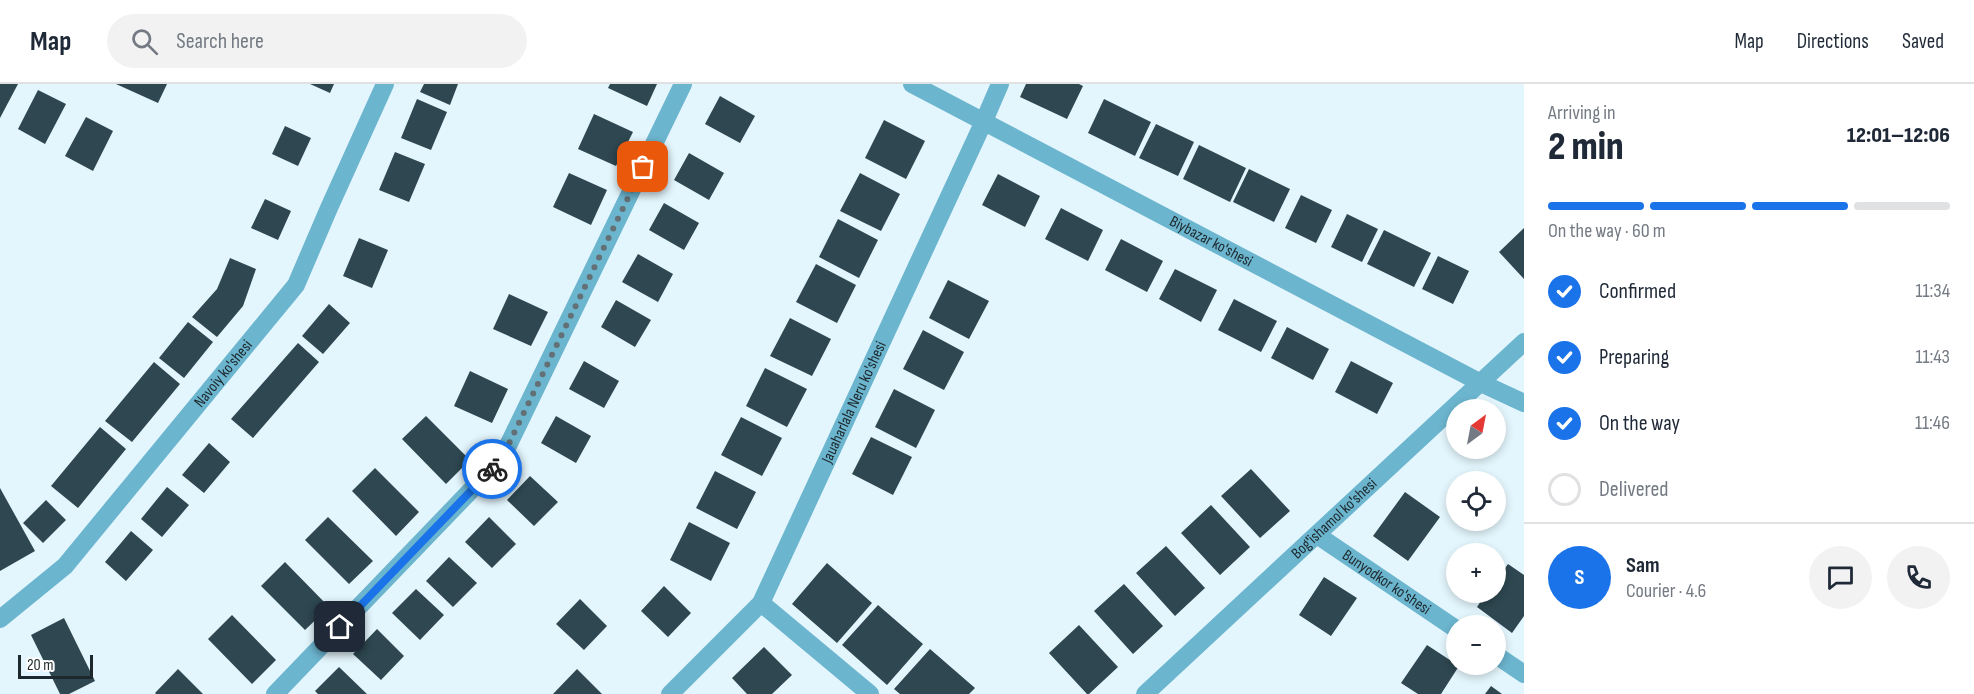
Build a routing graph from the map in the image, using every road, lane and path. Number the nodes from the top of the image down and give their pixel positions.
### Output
1 (385, 84) edge
2 (683, 84) edge
3 (912, 84) edge
4 (1000, 84) edge
5 (984, 121) junction
6 (1524, 342) edge
7 (1481, 383) junction
8 (1517, 400) edge
9 (1317, 535) junction
10 (761, 603) junction
11 (0, 619) edge
12 (1446, 622) edge
13 (1506, 662) edge
14 (1524, 674) edge
15 (275, 694) edge
16 (670, 694) edge
17 (870, 694) edge
18 (1145, 694) edge

1 - 11 street, Navoiy ko'shesi
2 - 15 street
3 - 5 street, Biybazar ko'shesi
4 - 5 street, Jauaharlala Neru ko'shesi
5 - 7 street, Biybazar ko'shesi
5 - 10 street, Jauaharlala Neru ko'shesi
6 - 7 street, Bog'ishamol ko'shesi
7 - 8 street, Biybazar ko'shesi
7 - 9 street, Bog'ishamol ko'shesi
9 - 12 street, Bunyodkor ko'shesi
9 - 18 street, Bog'ishamol ko'shesi
10 - 16 street, Jauaharlala Neru ko'shesi
10 - 17 street
13 - 14 street

